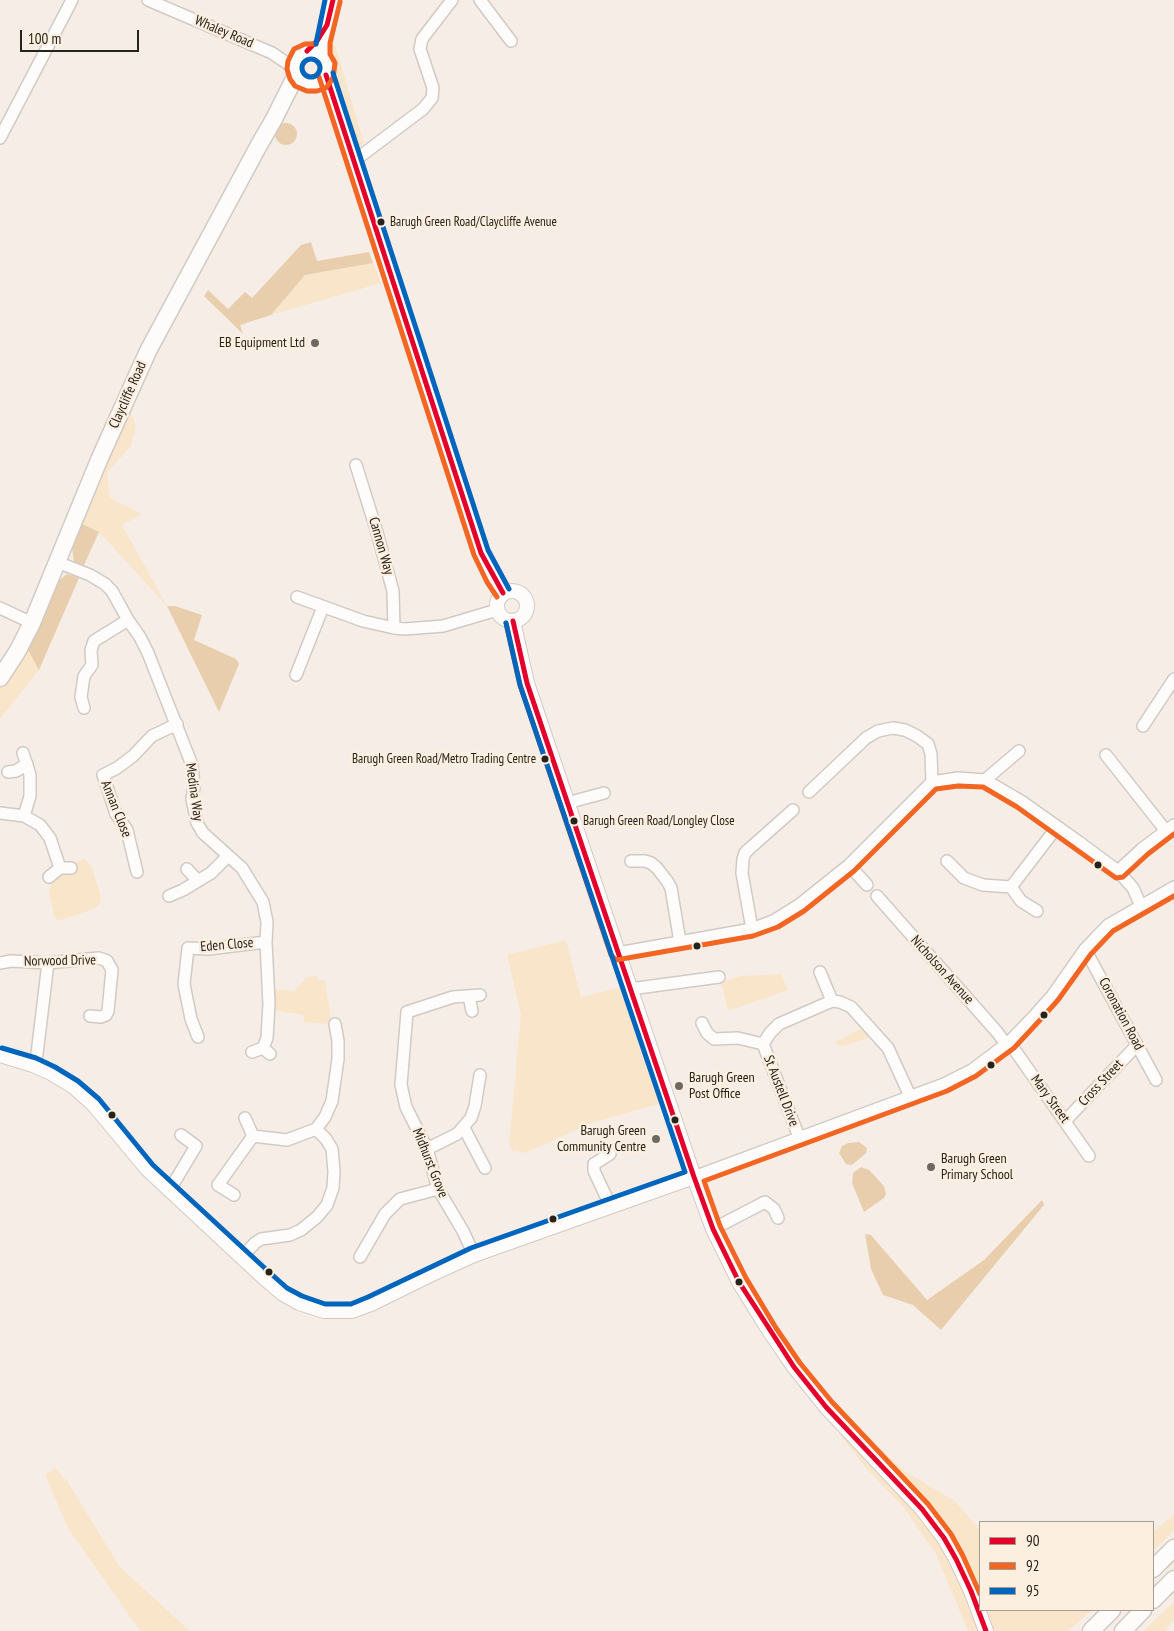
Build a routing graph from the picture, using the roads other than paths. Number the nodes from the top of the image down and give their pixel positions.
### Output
1 (72, 0) edge
2 (148, 0) edge
3 (333, 0) edge
4 (452, 0) edge
5 (480, 0) edge
6 (326, 25) junction
7 (511, 41) dead end
8 (306, 70) junction
9 (0, 138) edge
10 (354, 161) junction
11 (356, 465) dead end
12 (57, 562) junction
13 (503, 593) junction
14 (297, 597) dead end
15 (323, 607) junction
16 (0, 608) edge
17 (497, 610) junction
18 (128, 620) junction
19 (514, 621) junction
20 (32, 623) junction
21 (394, 628) junction
22 (296, 675) dead end
23 (0, 678) edge
24 (1174, 679) edge
25 (84, 708) dead end
26 (1151, 713) junction
27 (1162, 720) dead end
28 (176, 724) junction
29 (1142, 726) dead end
30 (1019, 751) dead end
31 (22, 753) dead end
32 (1106, 755) dead end
33 (26, 764) junction
34 (8, 772) dead end
35 (985, 780) junction
36 (932, 782) junction
37 (816, 790) dead end
38 (604, 793) dead end
39 (567, 802) junction
40 (793, 810) dead end
41 (0, 812) edge
42 (24, 816) junction
43 (1057, 827) junction
44 (1170, 828) edge
45 (228, 856) junction
46 (948, 861) dead end
47 (631, 862) dead end
48 (849, 865) junction
49 (187, 869) dead end
50 (1118, 870) junction
51 (137, 872) dead end
52 (49, 877) dead end
53 (198, 881) junction
54 (867, 885) dead end
55 (1011, 887) junction
56 (1174, 887) edge
57 (169, 896) dead end
58 (877, 896) dead end
59 (1141, 906) junction
60 (1037, 910) dead end
61 (752, 929) junction
62 (266, 942) junction
63 (680, 942) junction
64 (1085, 949) junction
65 (618, 953) junction
66 (0, 963) edge
67 (48, 963) junction
68 (820, 972) dead end
69 (719, 977) dead end
70 (630, 989) junction
71 (832, 1001) junction
72 (472, 1011) dead end
73 (90, 1016) dead end
74 (335, 1024) dead end
75 (702, 1024) dead end
76 (198, 1037) dead end
77 (1008, 1043) junction
78 (763, 1044) junction
79 (1137, 1045) junction
80 (252, 1052) dead end
81 (0, 1055) edge
82 (33, 1065) junction
83 (480, 1075) dead end
84 (1156, 1080) dead end
85 (910, 1096) junction
86 (245, 1118) dead end
87 (1066, 1120) junction
88 (464, 1128) junction
89 (316, 1129) junction
90 (181, 1135) dead end
91 (253, 1136) junction
92 (798, 1137) junction
93 (427, 1149) junction
94 (610, 1154) dead end
95 (1089, 1156) dead end
96 (485, 1168) dead end
97 (694, 1177) junction
98 (438, 1189) junction
99 (169, 1191) junction
100 (234, 1195) dead end
101 (611, 1207) junction
102 (778, 1218) dead end
103 (713, 1229) junction
104 (474, 1255) junction
105 (242, 1257) junction
106 (360, 1257) dead end
107 (1174, 1548) edge
108 (1154, 1568) edge
109 (1174, 1579) edge
110 (1154, 1599) edge
111 (1111, 1611) edge
112 (1142, 1611) edge
113 (986, 1631) edge
114 (1091, 1631) edge
115 (1122, 1631) edge

1 - 9 street
2 - 8 street, Whaley Road
3 - 6 highway
4 - 10 street
5 - 7 street
6 - 8 highway, Claycliffe Road
6 - 8 highway
8 - 10 main road
8 - 12 highway, Claycliffe Road
10 - 13 main road
11 - 21 street, Cannon Way
12 - 18 street, Medina Way
12 - 20 highway, Claycliffe Road
13 - 17 main road
13 - 19 main road
14 - 15 street
15 - 21 street
15 - 22 street
16 - 20 street
17 - 19 main road
17 - 21 street
18 - 25 street
18 - 28 street, Medina Way
19 - 39 main road
20 - 23 highway, Claycliffe Road
24 - 26 street
26 - 27 street
26 - 29 street
28 - 45 street, Medina Way
28 - 51 street, Annan Close
30 - 35 street
31 - 33 street
32 - 44 street
33 - 34 street
33 - 42 street
35 - 36 street
35 - 43 street
36 - 37 street
36 - 48 street
38 - 39 street
39 - 65 main road
40 - 61 street
41 - 42 street
42 - 52 street
43 - 50 street
43 - 55 street
44 - 50 street
45 - 53 street
45 - 62 street, Medina Way
46 - 55 street
47 - 63 street
48 - 54 street
48 - 61 street
49 - 53 street
50 - 59 street
53 - 57 street
55 - 60 street
56 - 59 street
58 - 77 street, Nicholson Avenue
59 - 64 street
61 - 63 street
62 - 76 street, Eden Close
62 - 80 street, Medina Way
63 - 65 street
64 - 77 street
64 - 79 street, Coronation Road
65 - 70 main road
66 - 67 street, Norwood Drive
67 - 73 street, Norwood Drive
67 - 82 street
68 - 71 street
69 - 70 street
70 - 97 main road
71 - 78 street, St Austell Drive
71 - 85 street
72 - 93 street, Midhurst Grove
74 - 89 street
75 - 78 street, St Austell Drive
77 - 85 street
77 - 87 street, Mary Street
78 - 92 street, St Austell Drive
79 - 84 street, Coronation Road
79 - 87 street, Cross Street
81 - 82 main road
82 - 99 main road
83 - 88 street
85 - 92 street
86 - 91 street
87 - 95 street, Mary Street
88 - 93 street
88 - 96 street
89 - 91 street
89 - 105 street
90 - 99 street
91 - 100 street
92 - 97 street
93 - 98 street, Midhurst Grove
94 - 101 street
97 - 101 main road
97 - 103 main road
98 - 104 street, Midhurst Grove
98 - 106 street
99 - 105 main road
101 - 104 main road
102 - 103 street
103 - 113 main road
104 - 105 main road
107 - 108 highway
109 - 110 highway
111 - 114 highway
112 - 115 highway

